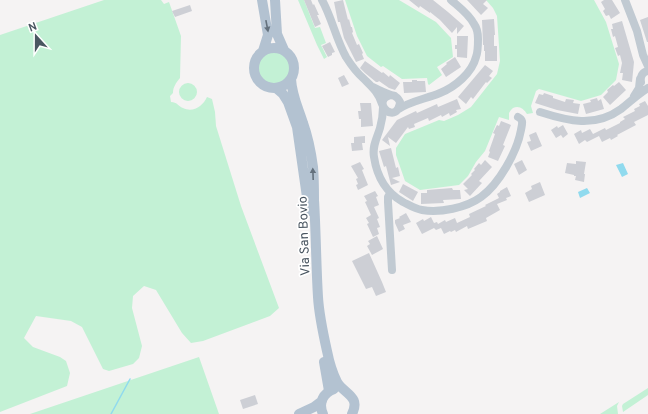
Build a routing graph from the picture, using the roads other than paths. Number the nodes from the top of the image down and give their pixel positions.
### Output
1 (262, 0) edge
2 (276, 0) edge
3 (322, 0) edge
4 (451, 0) edge
5 (625, 0) edge
6 (284, 50) junction
7 (263, 51) junction
8 (643, 55) junction
9 (648, 66) edge
10 (648, 71) edge
11 (640, 78) junction
12 (291, 79) junction
13 (372, 86) junction
14 (276, 88) junction
15 (648, 88) edge
16 (394, 97) junction
17 (418, 100) junction
18 (630, 101) junction
19 (383, 105) junction
20 (395, 111) junction
21 (540, 112) dead end
22 (518, 117) dead end
23 (380, 128) junction
24 (390, 193) junction
25 (392, 270) dead end
26 (344, 390) junction
27 (329, 391) junction
28 (322, 401) junction
29 (354, 412) edge
30 (301, 413) edge
31 (323, 414) edge

1 -> 7 main road, Via San Bovio
2 - 6 main road, Via San Bovio
3 - 13 street
4 - 17 street
5 - 8 street
6 - 7 main road
6 - 12 main road, Via San Bovio
7 - 14 main road, Via San Bovio
8 - 9 street
8 - 11 street
10 - 11 street
11 - 15 street
11 - 18 street
12 - 14 main road
26 -> 12 main road, Via San Bovio
13 - 16 street
13 - 19 street
14 - 27 main road, Via San Bovio
15 - 18 street
16 - 17 street
16 - 19 street
16 - 20 street
17 - 20 street
18 - 21 street
19 - 20 street
19 - 23 street
20 - 23 street
22 - 24 street
23 - 24 street
24 - 25 street
26 - 27 main road
26 - 29 main road, Via San Bovio
27 - 28 main road
28 - 30 main road
28 - 31 main road
30 - 31 main road

